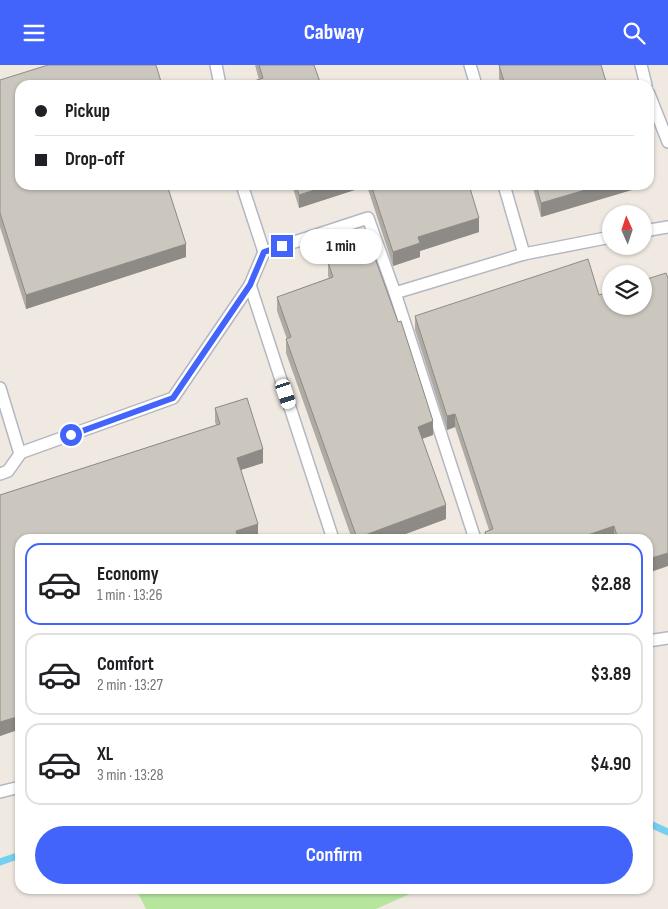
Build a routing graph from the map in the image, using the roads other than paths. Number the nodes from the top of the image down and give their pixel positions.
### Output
1 (216, 65) edge
2 (470, 65) edge
3 (641, 65) edge
4 (219, 80) edge
5 (474, 80) edge
6 (645, 80) edge
7 (654, 107) edge
8 (668, 142) edge
9 (244, 190) edge
10 (505, 190) edge
11 (668, 227) edge
12 (652, 230) edge
13 (602, 239) edge
14 (264, 252) junction
15 (524, 254) junction
16 (250, 285) junction
17 (395, 293) junction
18 (0, 388) edge
19 (20, 453) junction
20 (0, 474) edge
21 (331, 534) edge
22 (472, 534) edge
23 (668, 638) edge
24 (653, 640) edge
25 (15, 788) edge
26 (0, 792) edge

1 - 4 lane
2 - 5 lane
3 - 6 lane
7 - 8 lane
9 - 14 lane
10 - 15 lane
11 - 12 lane
13 - 15 lane
14 - 16 lane
14 - 17 lane
15 - 17 lane
16 - 19 lane
16 - 21 lane
17 - 22 lane
18 - 19 lane
19 - 20 lane
23 - 24 lane
25 - 26 lane

